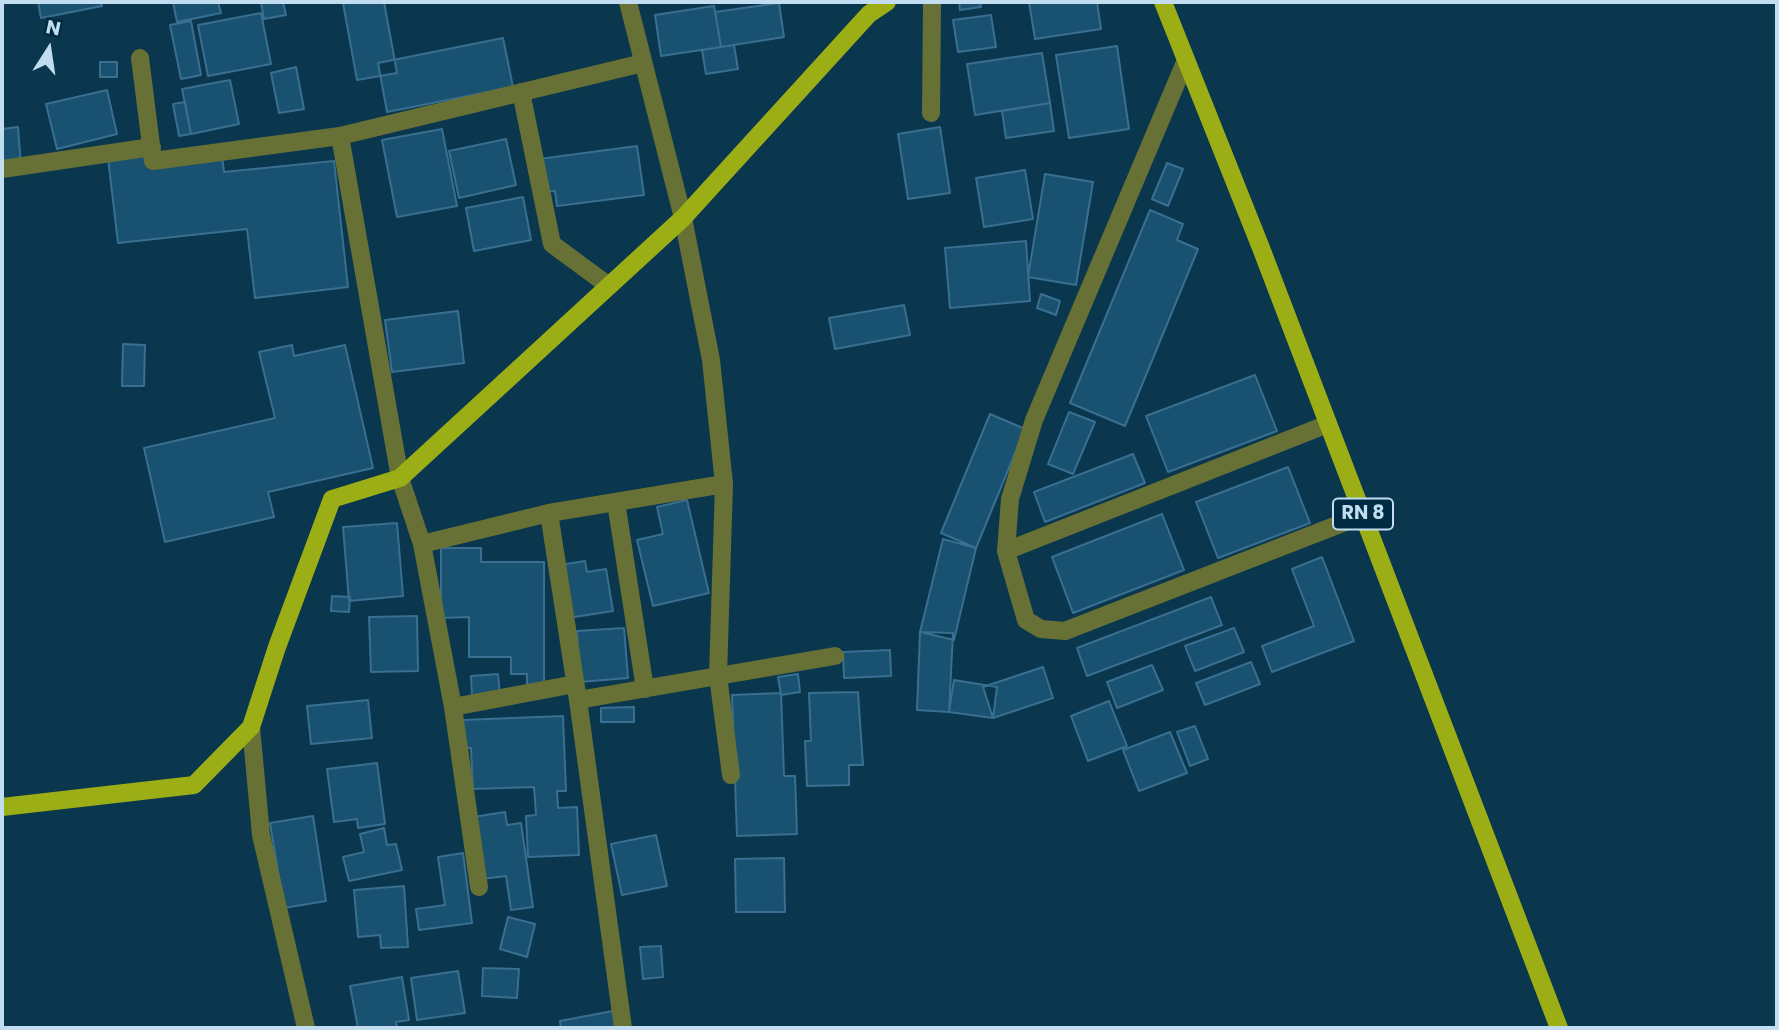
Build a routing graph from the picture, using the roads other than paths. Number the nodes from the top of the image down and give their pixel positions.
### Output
1 (628, 2) edge
2 (887, 2) edge
3 (932, 2) edge
4 (1163, 2) edge
5 (140, 58) dead end
6 (1186, 60) junction
7 (643, 63) junction
8 (521, 92) junction
9 (931, 113) dead end
10 (340, 136) junction
11 (152, 147) junction
12 (2, 169) edge
13 (683, 218) junction
14 (609, 286) junction
15 (1328, 424) junction
16 (400, 478) junction
17 (724, 484) junction
18 (616, 502) junction
19 (549, 513) junction
20 (1363, 515) junction
21 (422, 544) junction
22 (1006, 551) junction
23 (835, 656) dead end
24 (718, 676) junction
25 (645, 689) junction
26 (576, 692) junction
27 (453, 707) junction
28 (251, 727) junction
29 (731, 775) dead end
30 (2, 807) edge
31 (479, 887) dead end
32 (306, 1028) edge
33 (623, 1028) edge
34 (1559, 1028) edge

1 - 7 street
2 - 13 main road
3 - 9 street
4 - 6 main road, RN 8
5 - 11 street
6 - 15 main road, RN 8
6 - 22 street
7 - 8 street
7 - 13 street
8 - 10 street
8 - 14 street
10 - 11 street
10 - 16 street
11 - 12 street
13 - 14 main road
13 - 17 street
14 - 16 main road
15 - 20 main road, RN 8
15 - 22 street
16 - 21 street
16 - 28 main road
17 - 18 street
17 - 24 street
18 - 19 street
18 - 25 street
19 - 21 street
19 - 26 street
20 - 22 street
20 - 34 main road, RN 8
21 - 27 street
23 - 24 street
24 - 25 street
24 - 29 street
25 - 26 street
26 - 27 street
26 - 33 street
27 - 31 street
28 - 30 main road
28 - 32 street

